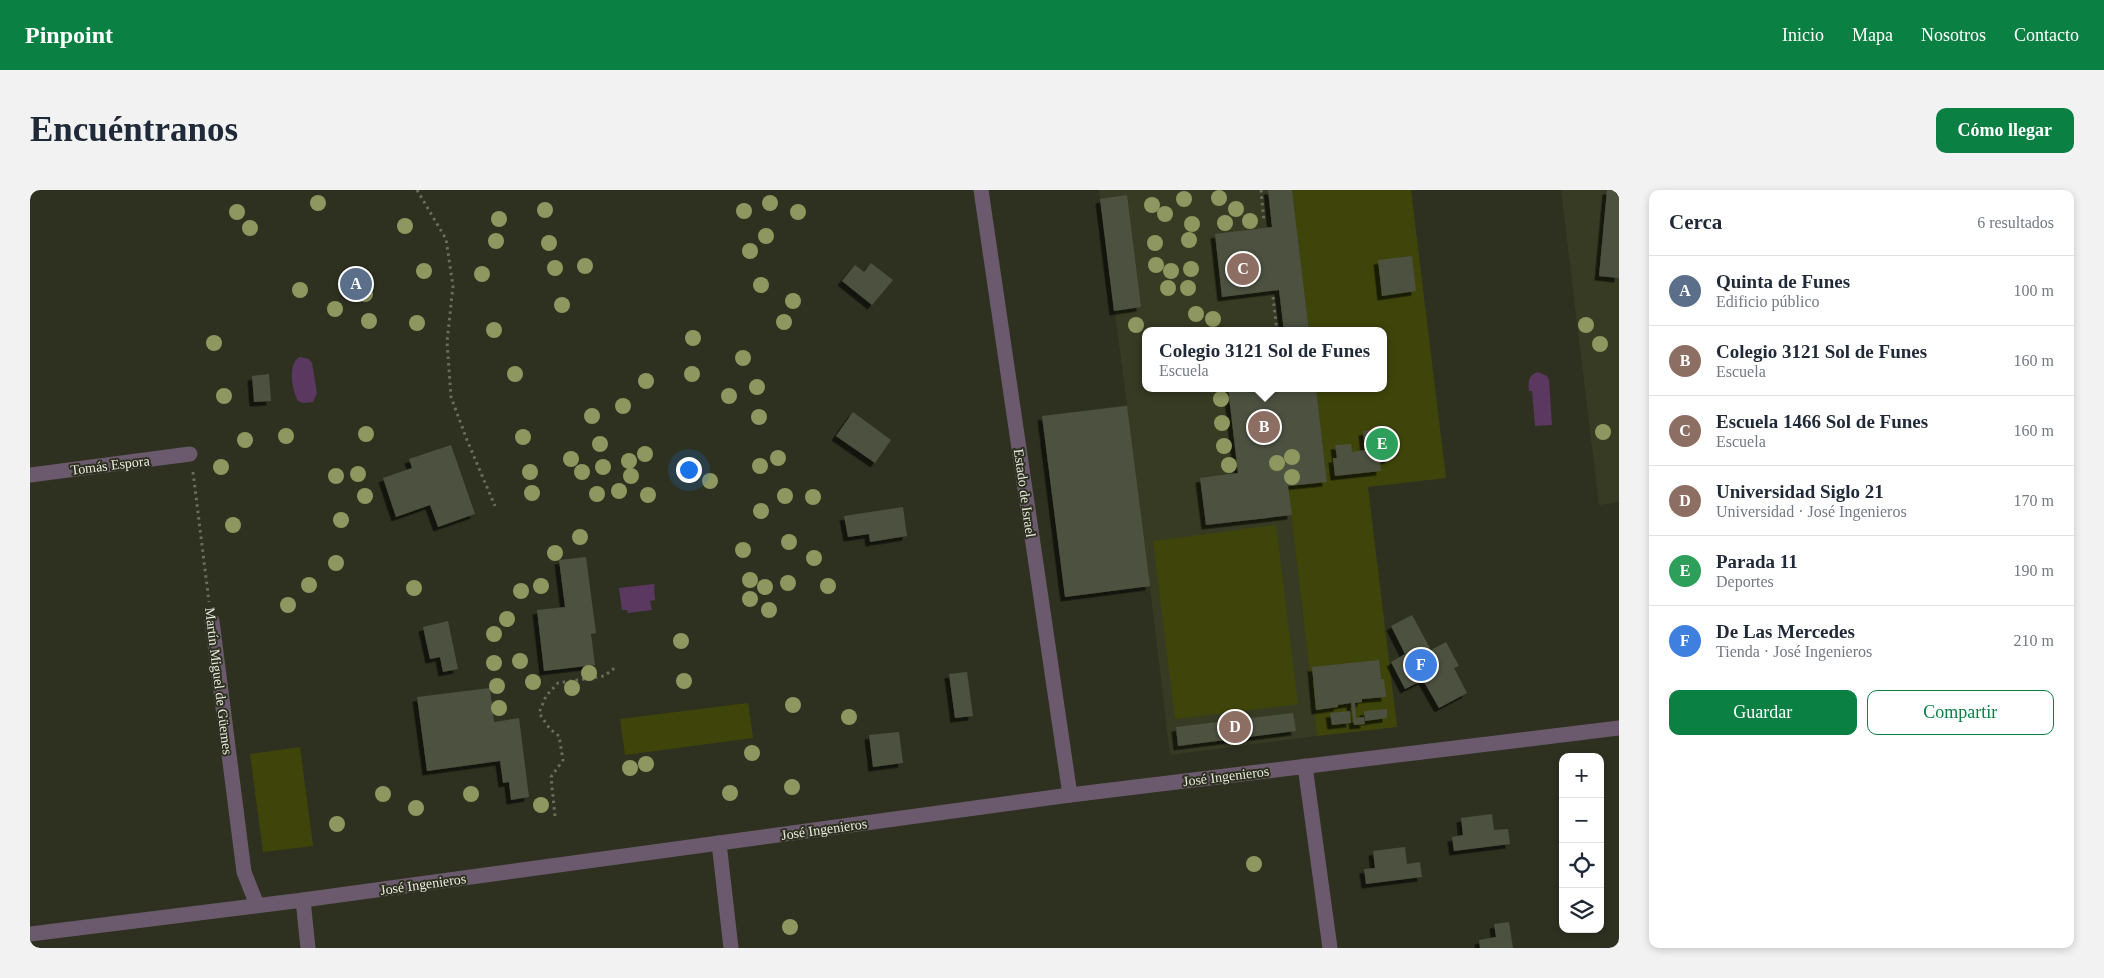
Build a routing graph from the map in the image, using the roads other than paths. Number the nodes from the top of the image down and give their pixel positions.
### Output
1 (981, 190) edge
2 (190, 454) road end
3 (30, 475) edge
4 (212, 621) road end
5 (1619, 728) edge
6 (1305, 766) junction
7 (1070, 795) junction
8 (718, 843) junction
9 (303, 900) junction
10 (258, 905) junction
11 (30, 934) edge
12 (308, 948) edge
13 (731, 948) edge
14 (1330, 948) edge

1 - 7 street, Estado de Israel
2 - 3 street, Tomás Espora
4 - 10 street, Martín Miguel de Güemes
5 - 6 street, José Ingenieros
6 - 7 street, José Ingenieros
6 - 14 street
7 - 8 street, José Ingenieros
8 - 9 street, José Ingenieros
8 - 13 street
9 - 10 street, José Ingenieros
9 - 12 street
10 - 11 street, José Ingenieros

